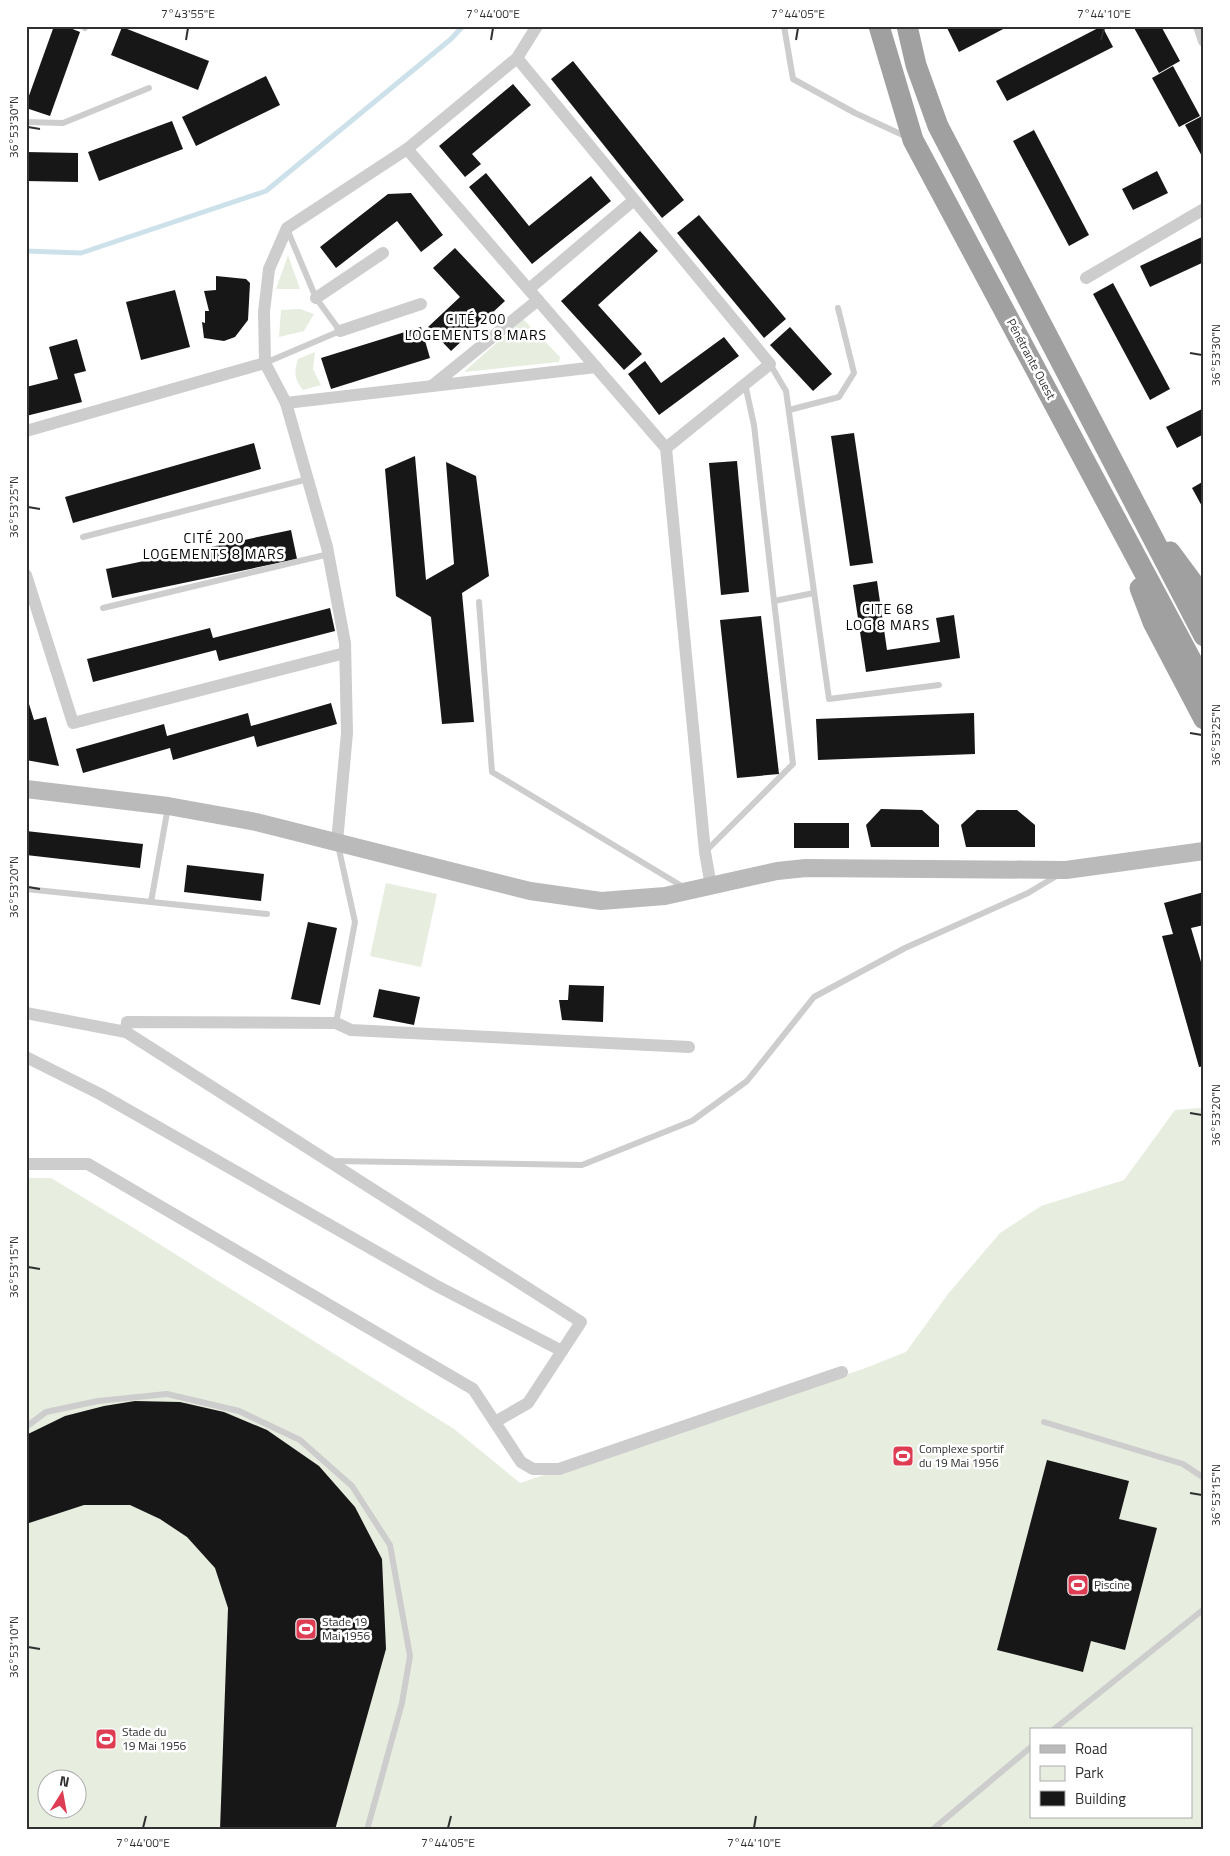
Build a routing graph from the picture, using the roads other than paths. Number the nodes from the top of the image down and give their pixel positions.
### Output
1 (537, 26) edge
2 (784, 26) edge
3 (879, 26) edge
4 (907, 26) edge
5 (1199, 26) edge
6 (1204, 41) edge
7 (517, 58) junction
8 (149, 88) dead end
9 (26, 122) edge
10 (913, 140) junction
11 (407, 149) junction
12 (634, 200) junction
13 (1204, 209) edge
14 (287, 228) junction
15 (383, 253) dead end
16 (1086, 278) dead end
17 (529, 289) junction
18 (316, 298) junction
19 (538, 300) junction
20 (421, 304) dead end
21 (838, 308) dead end
22 (340, 330) junction
23 (265, 363) junction
24 (770, 364) junction
25 (596, 367) junction
26 (745, 384) junction
27 (432, 386) junction
28 (286, 403) junction
29 (789, 410) junction
30 (26, 430) edge
31 (666, 448) junction
32 (308, 479) junction
33 (1145, 524) junction
34 (84, 537) dead end
35 (1129, 544) junction
36 (329, 554) junction
37 (26, 575) edge
38 (1202, 592) edge
39 (814, 593) junction
40 (774, 601) junction
41 (479, 602) dead end
42 (102, 608) dead end
43 (1204, 636) edge
44 (345, 653) junction
45 (1204, 684) edge
46 (940, 685) dead end
47 (1204, 719) edge
48 (26, 789) edge
49 (168, 806) junction
50 (337, 842) junction
51 (1204, 850) edge
52 (705, 852) junction
53 (1066, 870) junction
54 (711, 886) junction
55 (26, 889) edge
56 (690, 890) junction
57 (151, 902) junction
58 (267, 914) dead end
59 (26, 1013) edge
60 (336, 1022) junction
61 (126, 1032) junction
62 (689, 1047) dead end
63 (26, 1057) edge
64 (328, 1161) junction
65 (26, 1164) edge
66 (562, 1351) junction
67 (842, 1372) dead end
68 (495, 1422) junction
69 (1044, 1422) dead end
70 (26, 1426) edge
71 (1204, 1478) edge
72 (1204, 1609) edge
73 (1055, 1728) edge
74 (1030, 1748) edge
75 (367, 1830) edge
76 (932, 1830) edge

1 - 7 street
2 - 10 lane
3 - 10 highway, Pénétrante Ouest
4 - 33 highway, Pénétrante Ouest
5 - 6 street
7 - 11 street
7 - 12 street
8 - 9 lane
10 - 35 highway, Pénétrante Ouest
11 - 14 street
11 - 17 street
12 - 17 street
12 - 24 street
13 - 16 street
14 - 18 lane
14 - 23 street
15 - 18 street
17 - 19 street
18 - 22 lane
19 - 25 street
19 - 27 street
20 - 22 street
21 - 29 lane
22 - 23 lane
23 - 28 street
23 - 30 street
24 - 26 street
24 - 29 lane
25 - 27 street
25 - 31 street
26 - 31 street
26 - 40 lane
27 - 28 street
28 - 32 street
29 - 39 lane
31 - 52 street
32 - 34 lane
32 - 36 street
33 - 38 highway
33 - 43 highway, Pénétrante Ouest
35 - 45 highway, Pénétrante Ouest
35 - 47 highway
36 - 42 lane
36 - 44 street
37 - 44 street
39 - 40 lane
39 - 46 lane
40 - 52 lane
41 - 56 lane
44 - 50 street
48 - 49 main road
49 - 50 main road
49 - 57 lane
50 - 56 main road
50 - 60 lane
51 - 53 main road
52 - 54 street
53 - 54 main road
53 - 64 lane
54 - 56 main road
55 - 57 lane
57 - 58 lane
59 - 61 street
60 - 61 street
60 - 62 street
61 - 64 street
63 - 66 street
64 - 66 street
65 - 68 street
66 - 68 street
67 - 68 street
69 - 71 lane
70 - 75 lane
72 - 73 lane
74 - 76 lane

